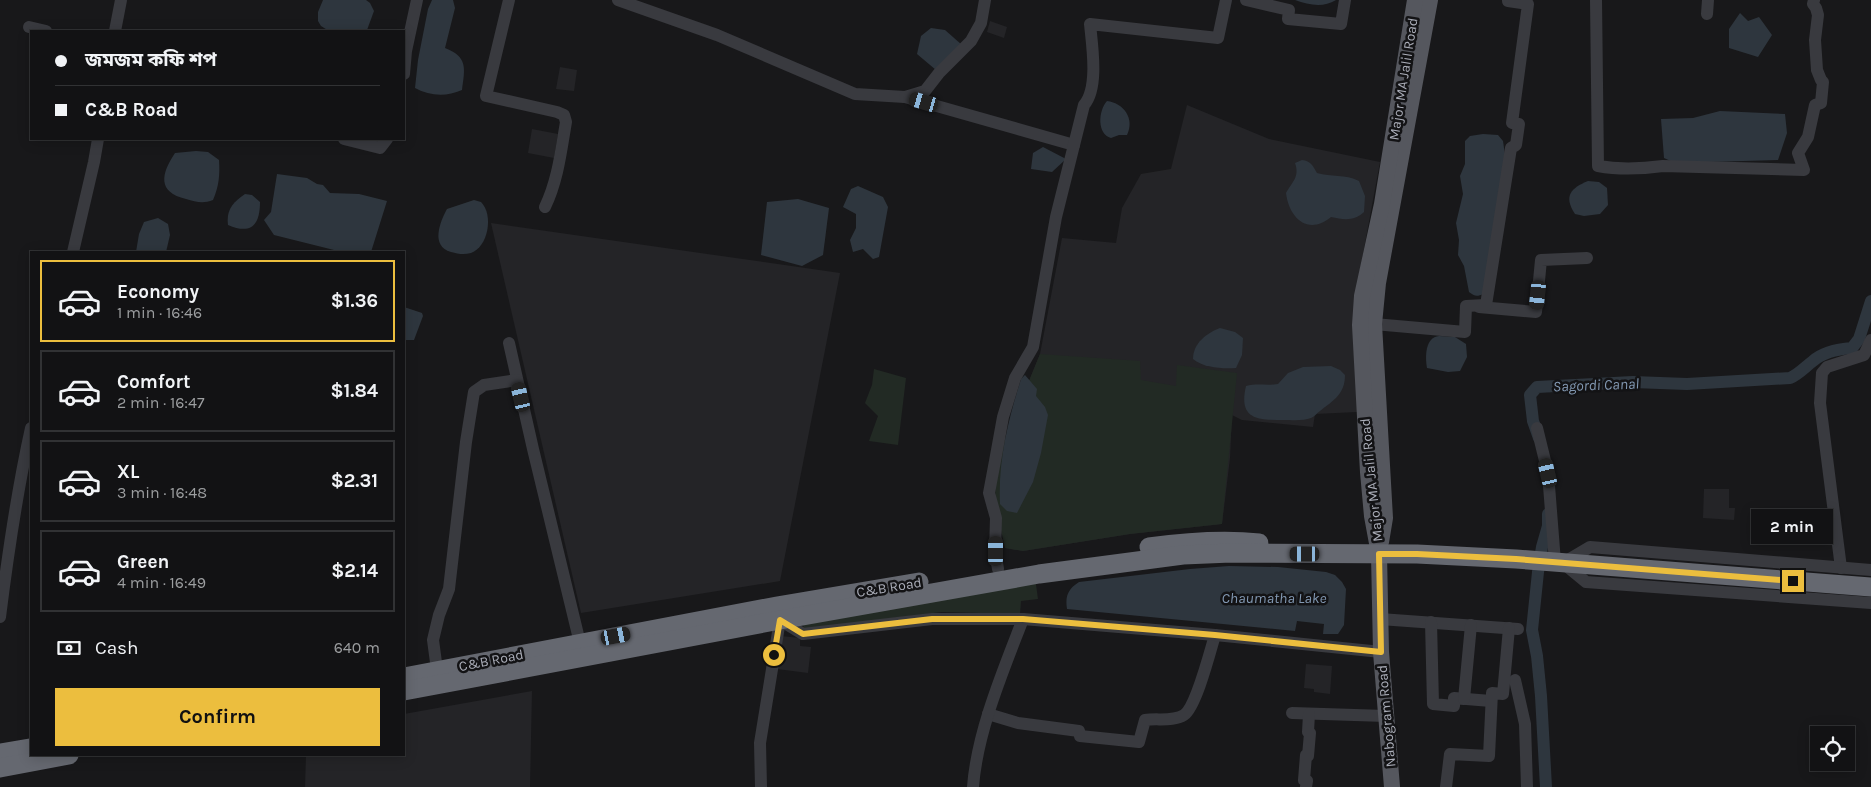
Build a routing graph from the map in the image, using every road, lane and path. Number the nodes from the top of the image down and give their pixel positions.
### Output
1 (121, 0) edge
2 (417, 0) edge
3 (508, 0) edge
4 (618, 0) edge
5 (985, 0) edge
6 (1226, 0) edge
7 (1246, 0) edge
8 (1345, 0) edge
9 (1416, 0) edge
10 (1430, 0) edge
11 (1508, 0) edge
12 (1596, 0) edge
13 (1708, 0) edge
14 (1814, 0) edge
15 (1707, 14) dead end
16 (29, 27) dead end
17 (42, 30) edge
18 (115, 30) edge
19 (405, 62) edge
20 (905, 97) junction
21 (98, 140) edge
22 (348, 140) edge
23 (386, 140) edge
24 (1074, 145) junction
25 (545, 207) dead end
26 (72, 251) edge
27 (1588, 258) dead end
28 (1466, 306) junction
29 (1374, 324) junction
30 (1871, 340) edge
31 (509, 343) dead end
32 (517, 380) junction
33 (1537, 428) dead end
34 (30, 432) edge
35 (5, 542) edge
36 (1379, 554) junction
37 (1555, 562) junction
38 (1842, 568) junction
39 (998, 569) junction
40 (1871, 570) edge
41 (1871, 587) edge
42 (1871, 603) edge
43 (0, 617) edge
44 (1023, 619) junction
45 (1380, 619) junction
46 (780, 620) junction
47 (1431, 622) junction
48 (1471, 625) junction
49 (1215, 635) junction
50 (580, 643) junction
51 (1381, 652) junction
52 (437, 670) junction
53 (405, 676) edge
54 (1515, 680) dead end
55 (405, 691) edge
56 (1464, 699) junction
57 (1491, 701) junction
58 (1292, 713) dead end
59 (988, 714) junction
60 (1309, 714) junction
61 (1386, 716) junction
62 (30, 748) edge
63 (0, 754) edge
64 (64, 756) edge
65 (0, 768) edge
66 (761, 787) edge
67 (973, 787) edge
68 (1306, 787) edge
69 (1392, 787) edge
70 (1446, 787) edge
71 (1527, 787) edge

1 - 18 street
2 - 19 street
3 - 25 street
4 - 20 street
5 - 20 street
6 - 24 street
7 - 8 street
9 - 36 main road, Major MA Jalil Road
10 - 29 main road, Major MA Jalil Road
11 - 28 street
12 - 14 street
13 - 15 street
16 - 17 street
20 - 24 street
21 - 26 street
22 - 23 street
24 - 39 street
27 - 28 street
28 - 29 street
29 - 36 main road, Major MA Jalil Road
30 - 38 street
31 - 32 street
32 - 50 street
32 - 52 street
33 - 37 street
34 - 35 street
35 - 43 street
36 - 37 highway, C&B Road
36 - 39 highway, C&B Road
36 - 45 main road, Nabogram Road
36 - 46 highway, C&B Road
37 - 38 street
37 - 41 highway, C&B Road
37 - 42 street
38 - 40 street
39 - 50 highway, C&B Road
44 - 46 street
44 - 49 street
44 - 59 street
45 - 47 street
45 - 51 main road, Nabogram Road
46 - 55 highway, C&B Road
46 - 66 street
47 - 48 street
47 - 56 street
48 - 56 street
48 - 57 street
49 - 51 street
49 - 59 street
50 - 52 highway, C&B Road
51 - 61 main road, Nabogram Road
52 - 53 highway, C&B Road
54 - 71 street
56 - 57 street
57 - 70 street
58 - 60 street
59 - 67 street
60 - 61 street
60 - 68 street
61 - 69 main road, Nabogram Road
62 - 63 highway
64 - 65 highway

